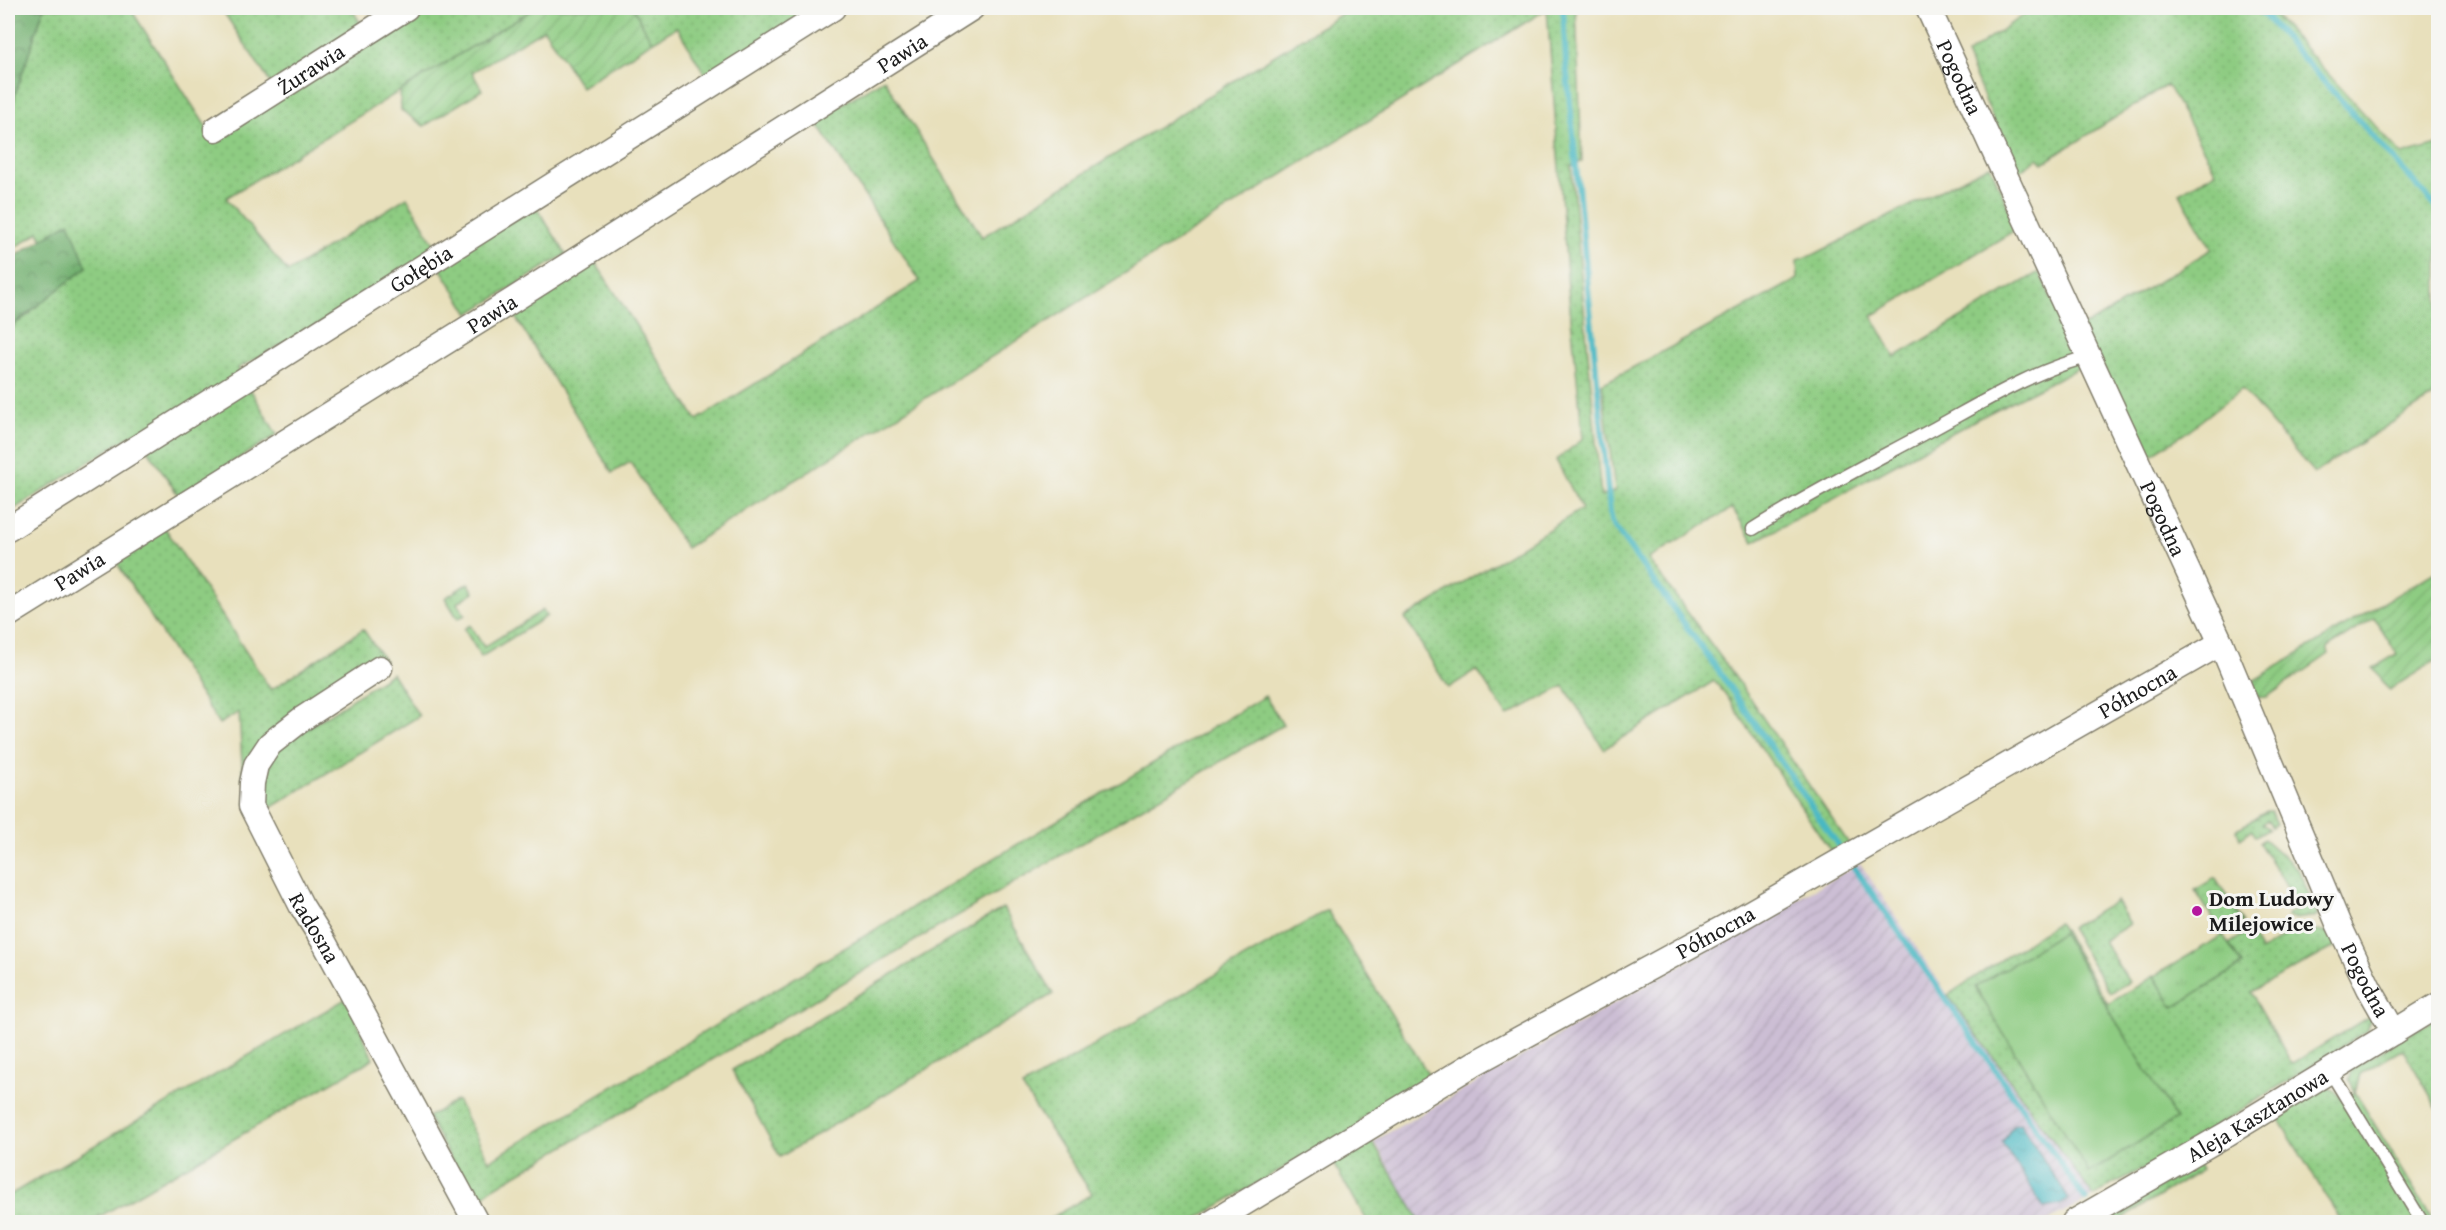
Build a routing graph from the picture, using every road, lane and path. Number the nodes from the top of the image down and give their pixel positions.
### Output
1 (406, 8) edge
2 (833, 8) edge
3 (972, 8) edge
4 (1928, 8) edge
5 (216, 129) dead end
6 (2089, 357) junction
7 (8, 529) edge
8 (1753, 529) dead end
9 (8, 615) edge
10 (2221, 643) junction
11 (380, 668) dead end
12 (2439, 1005) edge
13 (2394, 1032) junction
14 (2330, 1071) junction
15 (476, 1222) edge
16 (1214, 1222) edge
17 (2074, 1222) edge
18 (2422, 1222) edge

1 - 5 street, Żurawia
2 - 7 street, Gołębia
3 - 9 street, Pawia
4 - 6 street, Pogodna
6 - 8 lane
6 - 10 street, Pogodna
10 - 13 street, Pogodna
10 - 16 street, Północna
11 - 15 street, Radosna
12 - 13 street, Aleja Kasztanowa
13 - 14 street, Aleja Kasztanowa
14 - 17 street, Aleja Kasztanowa
14 - 18 lane

